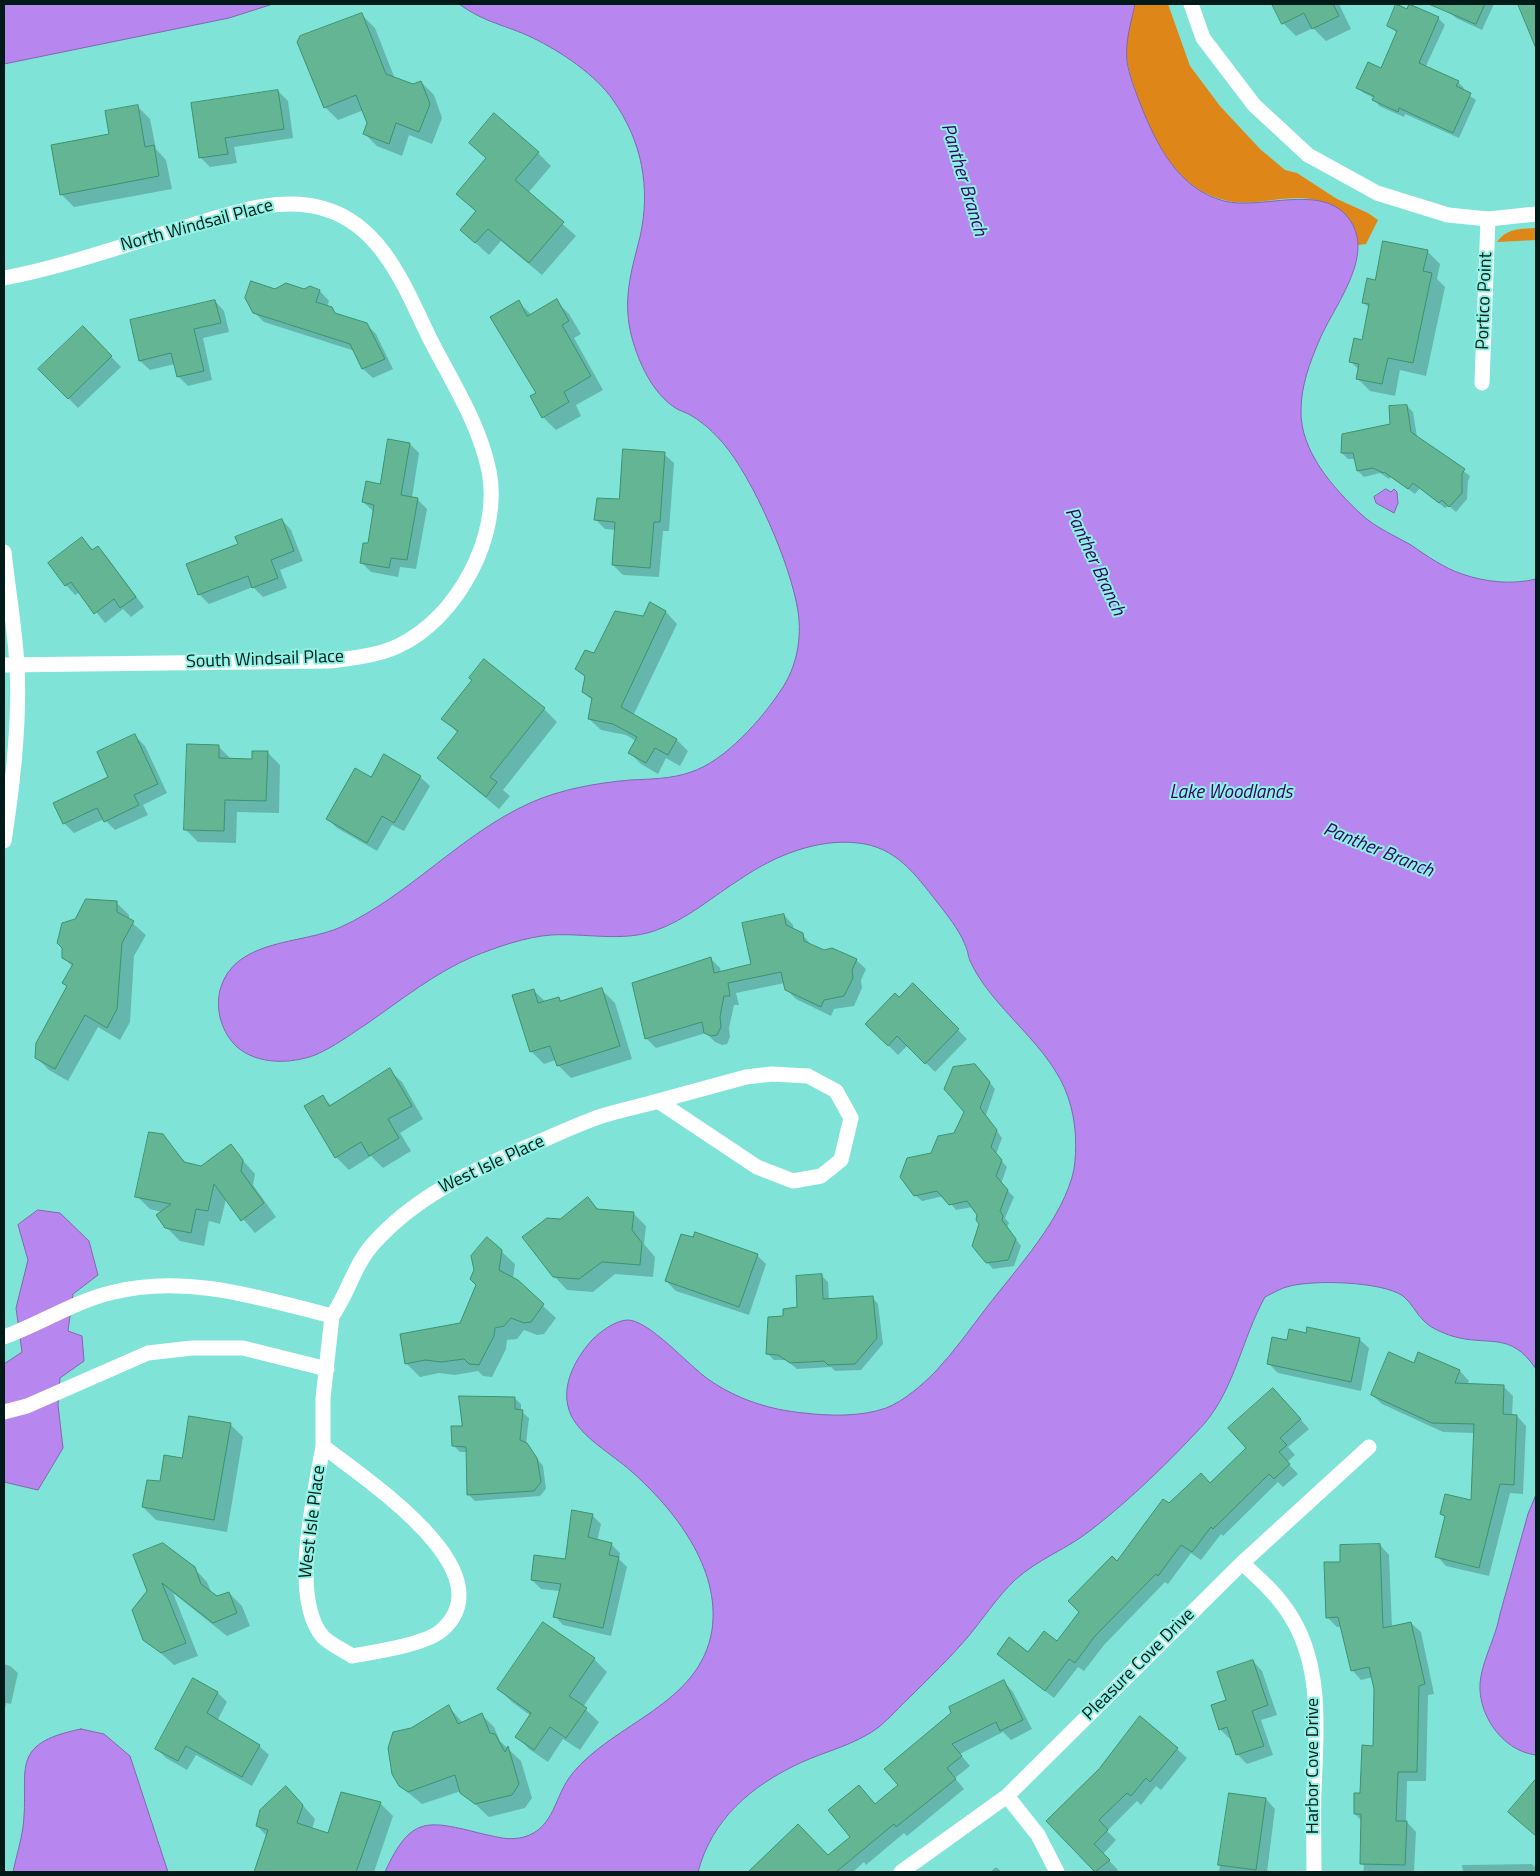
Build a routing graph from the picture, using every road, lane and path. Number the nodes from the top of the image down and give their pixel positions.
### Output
1 (1191, 4) edge
2 (1536, 214) edge
3 (1488, 219) junction
4 (4, 278) edge
5 (438, 354) joint
6 (1482, 383) dead end
7 (4, 552) edge
8 (10, 665) edge
9 (4, 841) edge
10 (658, 1101) junction
11 (332, 1316) junction
12 (7, 1336) edge
13 (326, 1369) junction
14 (4, 1412) edge
15 (323, 1446) junction
16 (1369, 1447) dead end
17 (1242, 1563) junction
18 (1007, 1796) junction
19 (901, 1872) edge
20 (1057, 1872) edge
21 (1314, 1872) edge

1 - 3 street
2 - 3 street
3 - 6 street, Portico Point
4 - 5 street, North Windsail Place
5 - 8 street, South Windsail Place
7 - 8 street
8 - 9 street
10 - 10 street, West Isle Place
10 - 11 street, West Isle Place
11 - 12 street
11 - 13 street, West Isle Place
13 - 14 street
13 - 15 street, West Isle Place
15 - 15 street, West Isle Place
16 - 17 street, Pleasure Cove Drive
17 - 18 street, Pleasure Cove Drive
17 - 21 street, Harbor Cove Drive
18 - 19 street, Pleasure Cove Drive
18 - 20 street

